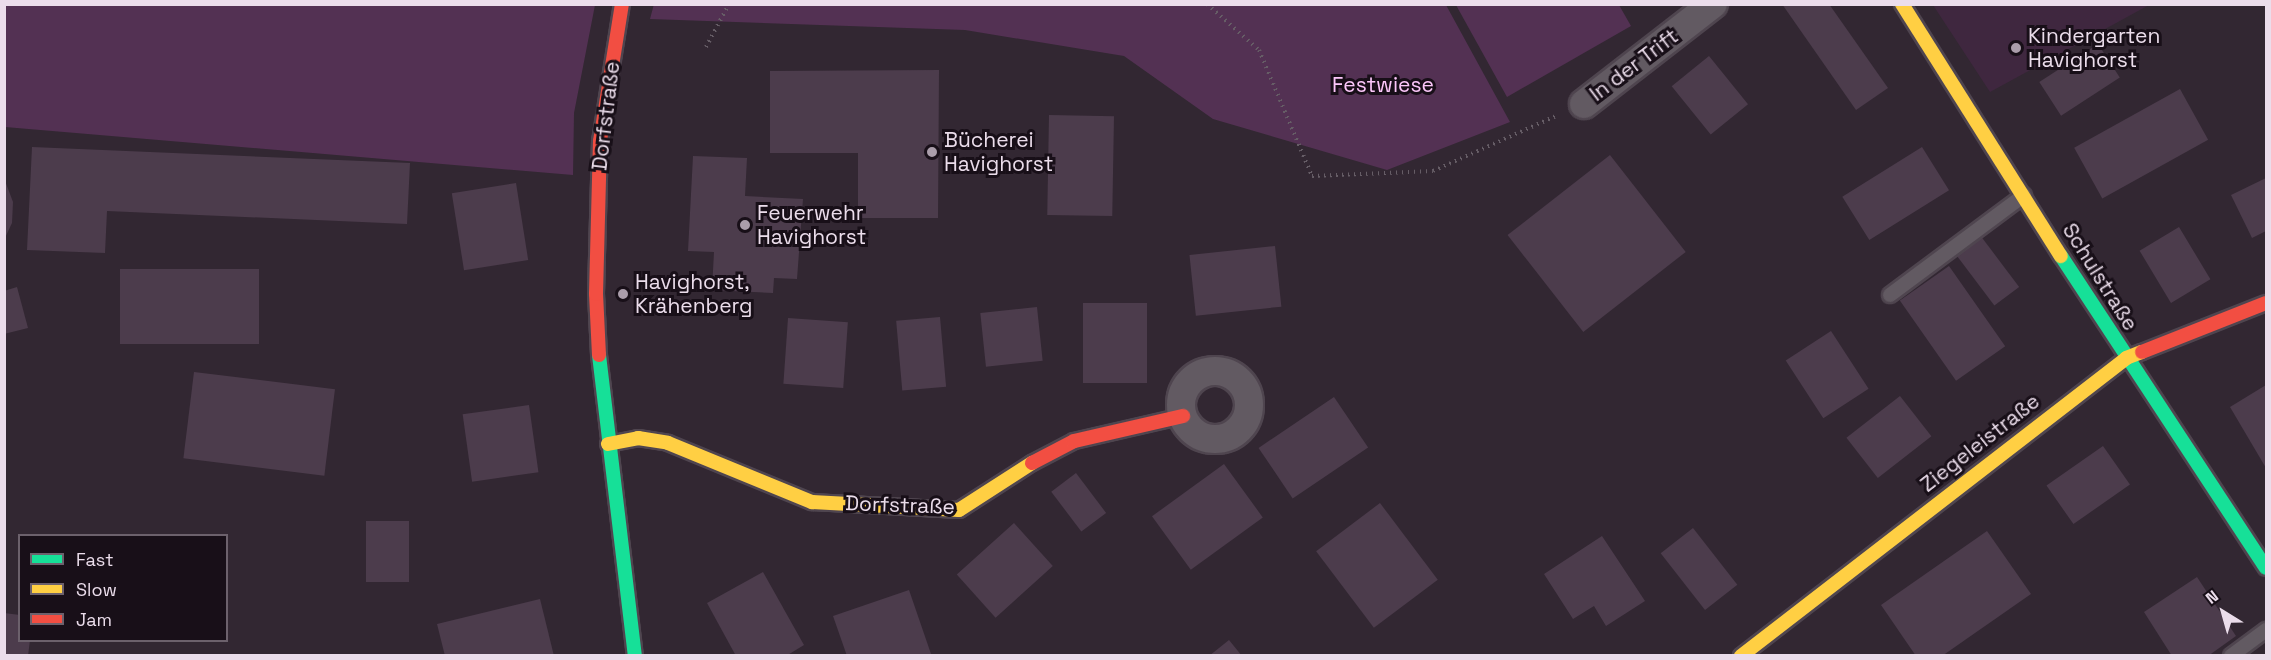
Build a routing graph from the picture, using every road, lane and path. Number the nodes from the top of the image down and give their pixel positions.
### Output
1 (622, 4) edge
2 (729, 4) edge
3 (1207, 4) edge
4 (1713, 4) edge
5 (1902, 4) edge
6 (706, 47) dead end
7 (1584, 104) joint
8 (2024, 195) junction
9 (1890, 295) dead end
10 (2266, 303) edge
11 (2126, 358) junction
12 (1183, 416) dead end
13 (608, 444) junction
14 (2266, 568) edge
15 (2266, 630) edge
16 (635, 656) edge
17 (1741, 656) edge
18 (2231, 656) edge

1 - 13 street, Dorfstraße
2 - 6 path
3 - 7 path
4 - 7 street, In der Trift
5 - 8 street, Schulstraße
8 - 9 lane
8 - 11 street, Schulstraße
10 - 11 street, Ziegeleistraße
11 - 14 street, Schulstraße
11 - 17 street, Ziegeleistraße
12 - 13 street, Dorfstraße
13 - 16 street, Dorfstraße
15 - 18 lane

